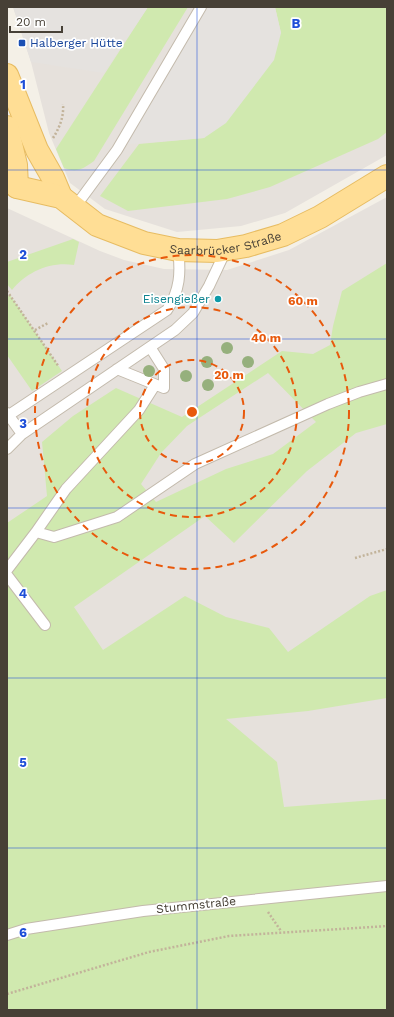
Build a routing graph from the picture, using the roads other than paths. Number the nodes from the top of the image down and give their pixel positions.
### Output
1 (201, 7) edge
2 (7, 75) edge
3 (8, 139) edge
4 (44, 145) junction
5 (387, 176) edge
6 (17, 187) junction
7 (68, 202) junction
8 (178, 250) junction
9 (226, 250) junction
10 (150, 347) junction
11 (117, 369) junction
12 (387, 384) edge
13 (155, 385) junction
14 (8, 414) edge
15 (22, 434) junction
16 (7, 449) edge
17 (36, 532) junction
18 (7, 570) edge
19 (7, 575) edge
20 (45, 625) dead end
21 (387, 886) edge
22 (7, 935) edge

1 - 7 lane
2 - 4 main road, Saarbrücker Straße
3 - 6 main road
4 - 6 main road
4 - 7 main road, Saarbrücker Straße
5 - 9 main road, Saarbrücker Straße
6 - 7 main road, Saarbrücker Straße
7 - 8 main road, Saarbrücker Straße
8 - 9 main road, Saarbrücker Straße
8 - 14 lane
9 - 10 lane
10 - 11 lane
10 - 13 lane
11 - 13 lane
11 - 15 lane
12 - 17 lane
13 - 17 lane
14 - 15 lane
15 - 16 lane
17 - 18 lane
19 - 20 lane
21 - 22 lane, Stummstraße

